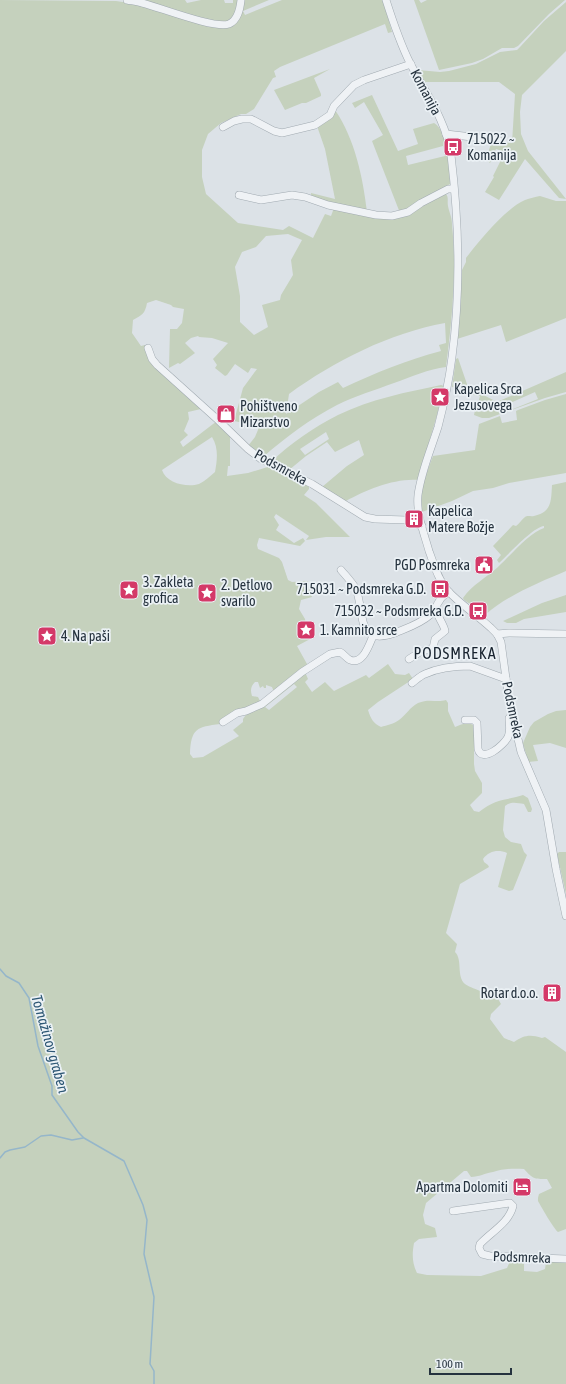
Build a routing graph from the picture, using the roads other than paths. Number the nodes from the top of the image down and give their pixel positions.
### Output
1 (127, 0) edge
2 (241, 0) edge
3 (386, 0) edge
4 (411, 64) junction
5 (223, 127) dead end
6 (446, 134) junction
7 (498, 140) dead end
8 (454, 189) junction
9 (239, 195) dead end
10 (148, 348) dead end
11 (422, 526) junction
12 (341, 570) dead end
13 (449, 592) junction
14 (435, 609) junction
15 (497, 634) junction
16 (566, 634) edge
17 (373, 636) junction
18 (409, 659) dead end
19 (506, 679) junction
20 (412, 683) dead end
21 (512, 714) junction
22 (465, 720) dead end
23 (223, 722) dead end
24 (566, 916) edge
25 (454, 1211) dead end
26 (566, 1259) edge

1 - 2 street
3 - 4 street
4 - 5 street, Komanija
4 - 6 street, Komanija
6 - 7 street
6 - 8 street, Komanija
8 - 9 street
8 - 11 street, Komanija
10 - 11 street, Podsmreka
11 - 13 street
12 - 17 street
13 - 14 street
13 - 15 street
14 - 17 street
14 - 18 street
15 - 16 street
15 - 19 street, Podsmreka
17 - 23 street
19 - 20 street
19 - 21 street, Podsmreka
21 - 22 street
21 - 24 street, Podsmreka
25 - 26 street, Podsmreka

